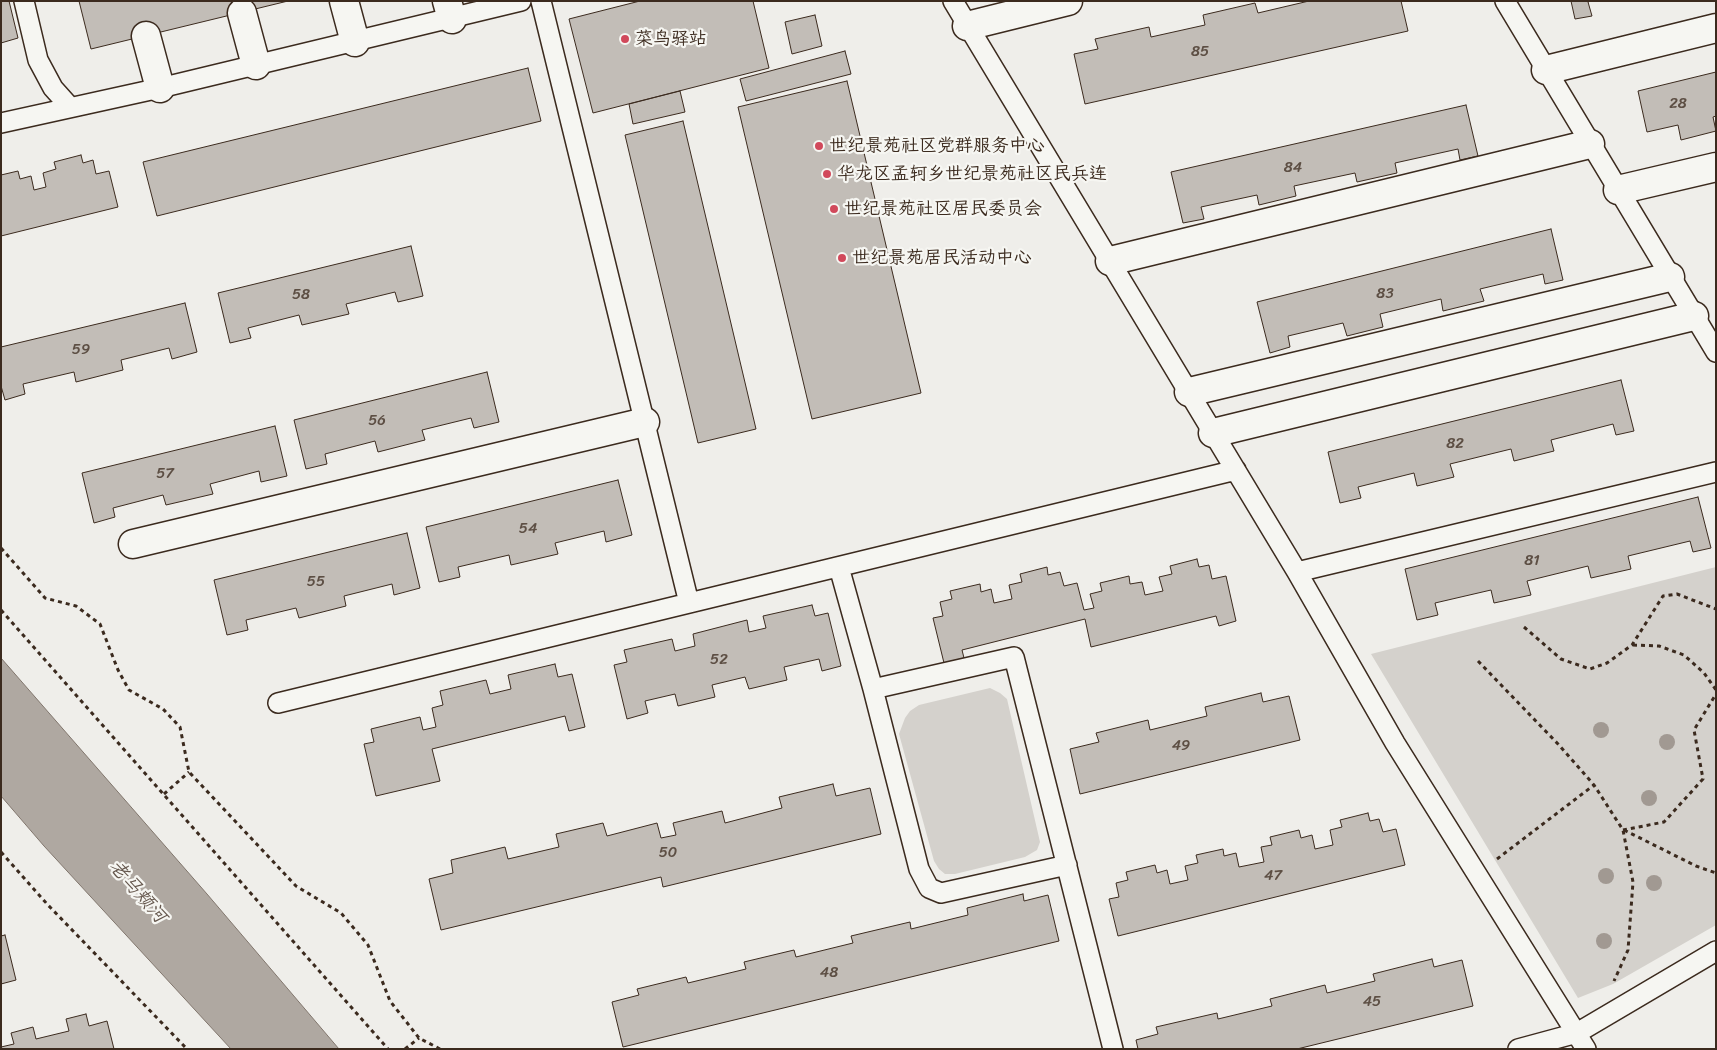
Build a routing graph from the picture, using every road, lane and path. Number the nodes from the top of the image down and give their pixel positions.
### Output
1 (24, 1) edge
2 (344, 1) edge
3 (521, 1) edge
4 (541, 1) edge
5 (953, 1) edge
6 (1068, 1) edge
7 (1505, 1) edge
8 (449, 10) edge
9 (242, 12) dead end
10 (967, 26) junction
11 (1716, 28) edge
12 (146, 36) dead end
13 (355, 42) junction
14 (256, 65) junction
15 (1546, 70) junction
16 (160, 88) junction
17 (70, 107) junction
18 (1, 123) edge
19 (1590, 144) junction
20 (1716, 167) edge
21 (1618, 190) junction
22 (1110, 261) junction
23 (1670, 277) junction
24 (1694, 316) junction
25 (1716, 352) edge
26 (1189, 392) junction
27 (645, 422) junction
28 (1213, 433) junction
29 (1236, 470) junction
30 (1716, 472) edge
31 (133, 544) dead end
32 (1, 548) edge
33 (839, 567) junction
34 (1298, 572) junction
35 (689, 603) junction
36 (1, 610) edge
37 (1716, 610) edge
38 (1524, 628) dead end
39 (1632, 645) junction
40 (1478, 660) dead end
41 (873, 689) junction
42 (1716, 690) edge
43 (1716, 694) edge
44 (278, 703) dead end
45 (189, 772) junction
46 (1594, 786) junction
47 (164, 794) junction
48 (1623, 830) junction
49 (1, 852) edge
50 (1495, 861) dead end
51 (1067, 865) junction
52 (1716, 873) edge
53 (1716, 951) edge
54 (1613, 984) dead end
55 (419, 1038) junction
56 (1582, 1041) edge
57 (187, 1049) edge
58 (388, 1049) edge
59 (405, 1049) edge
60 (440, 1049) edge
61 (1113, 1049) edge
62 (1518, 1049) edge

1 - 17 lane
2 - 13 street
3 - 8 lane
4 - 27 lane
5 - 10 lane
6 - 10 street
7 - 15 lane
8 - 13 lane
9 - 14 street
10 - 22 lane
11 - 15 street
12 - 16 street
13 - 14 lane
14 - 16 lane
15 - 19 lane
16 - 17 lane
17 - 18 lane
19 - 21 lane
19 - 22 street
20 - 21 street
21 - 23 lane
22 - 26 lane
23 - 24 lane
23 - 26 street
24 - 25 lane
24 - 28 street
26 - 28 lane
27 - 31 street
27 - 35 lane
28 - 29 lane
29 - 33 lane
29 - 34 lane
30 - 34 lane
32 - 45 path
33 - 35 lane
33 - 41 lane
34 - 56 lane
35 - 44 lane
36 - 47 path
37 - 39 path
38 - 39 path
39 - 42 path
40 - 46 path
41 - 51 lane
41 - 51 lane
43 - 48 path
45 - 47 path
45 - 55 path
46 - 48 path
46 - 50 path
47 - 58 path
48 - 52 path
48 - 54 path
49 - 57 path
51 - 61 lane
53 - 56 lane
55 - 59 path
55 - 60 path
56 - 62 lane

